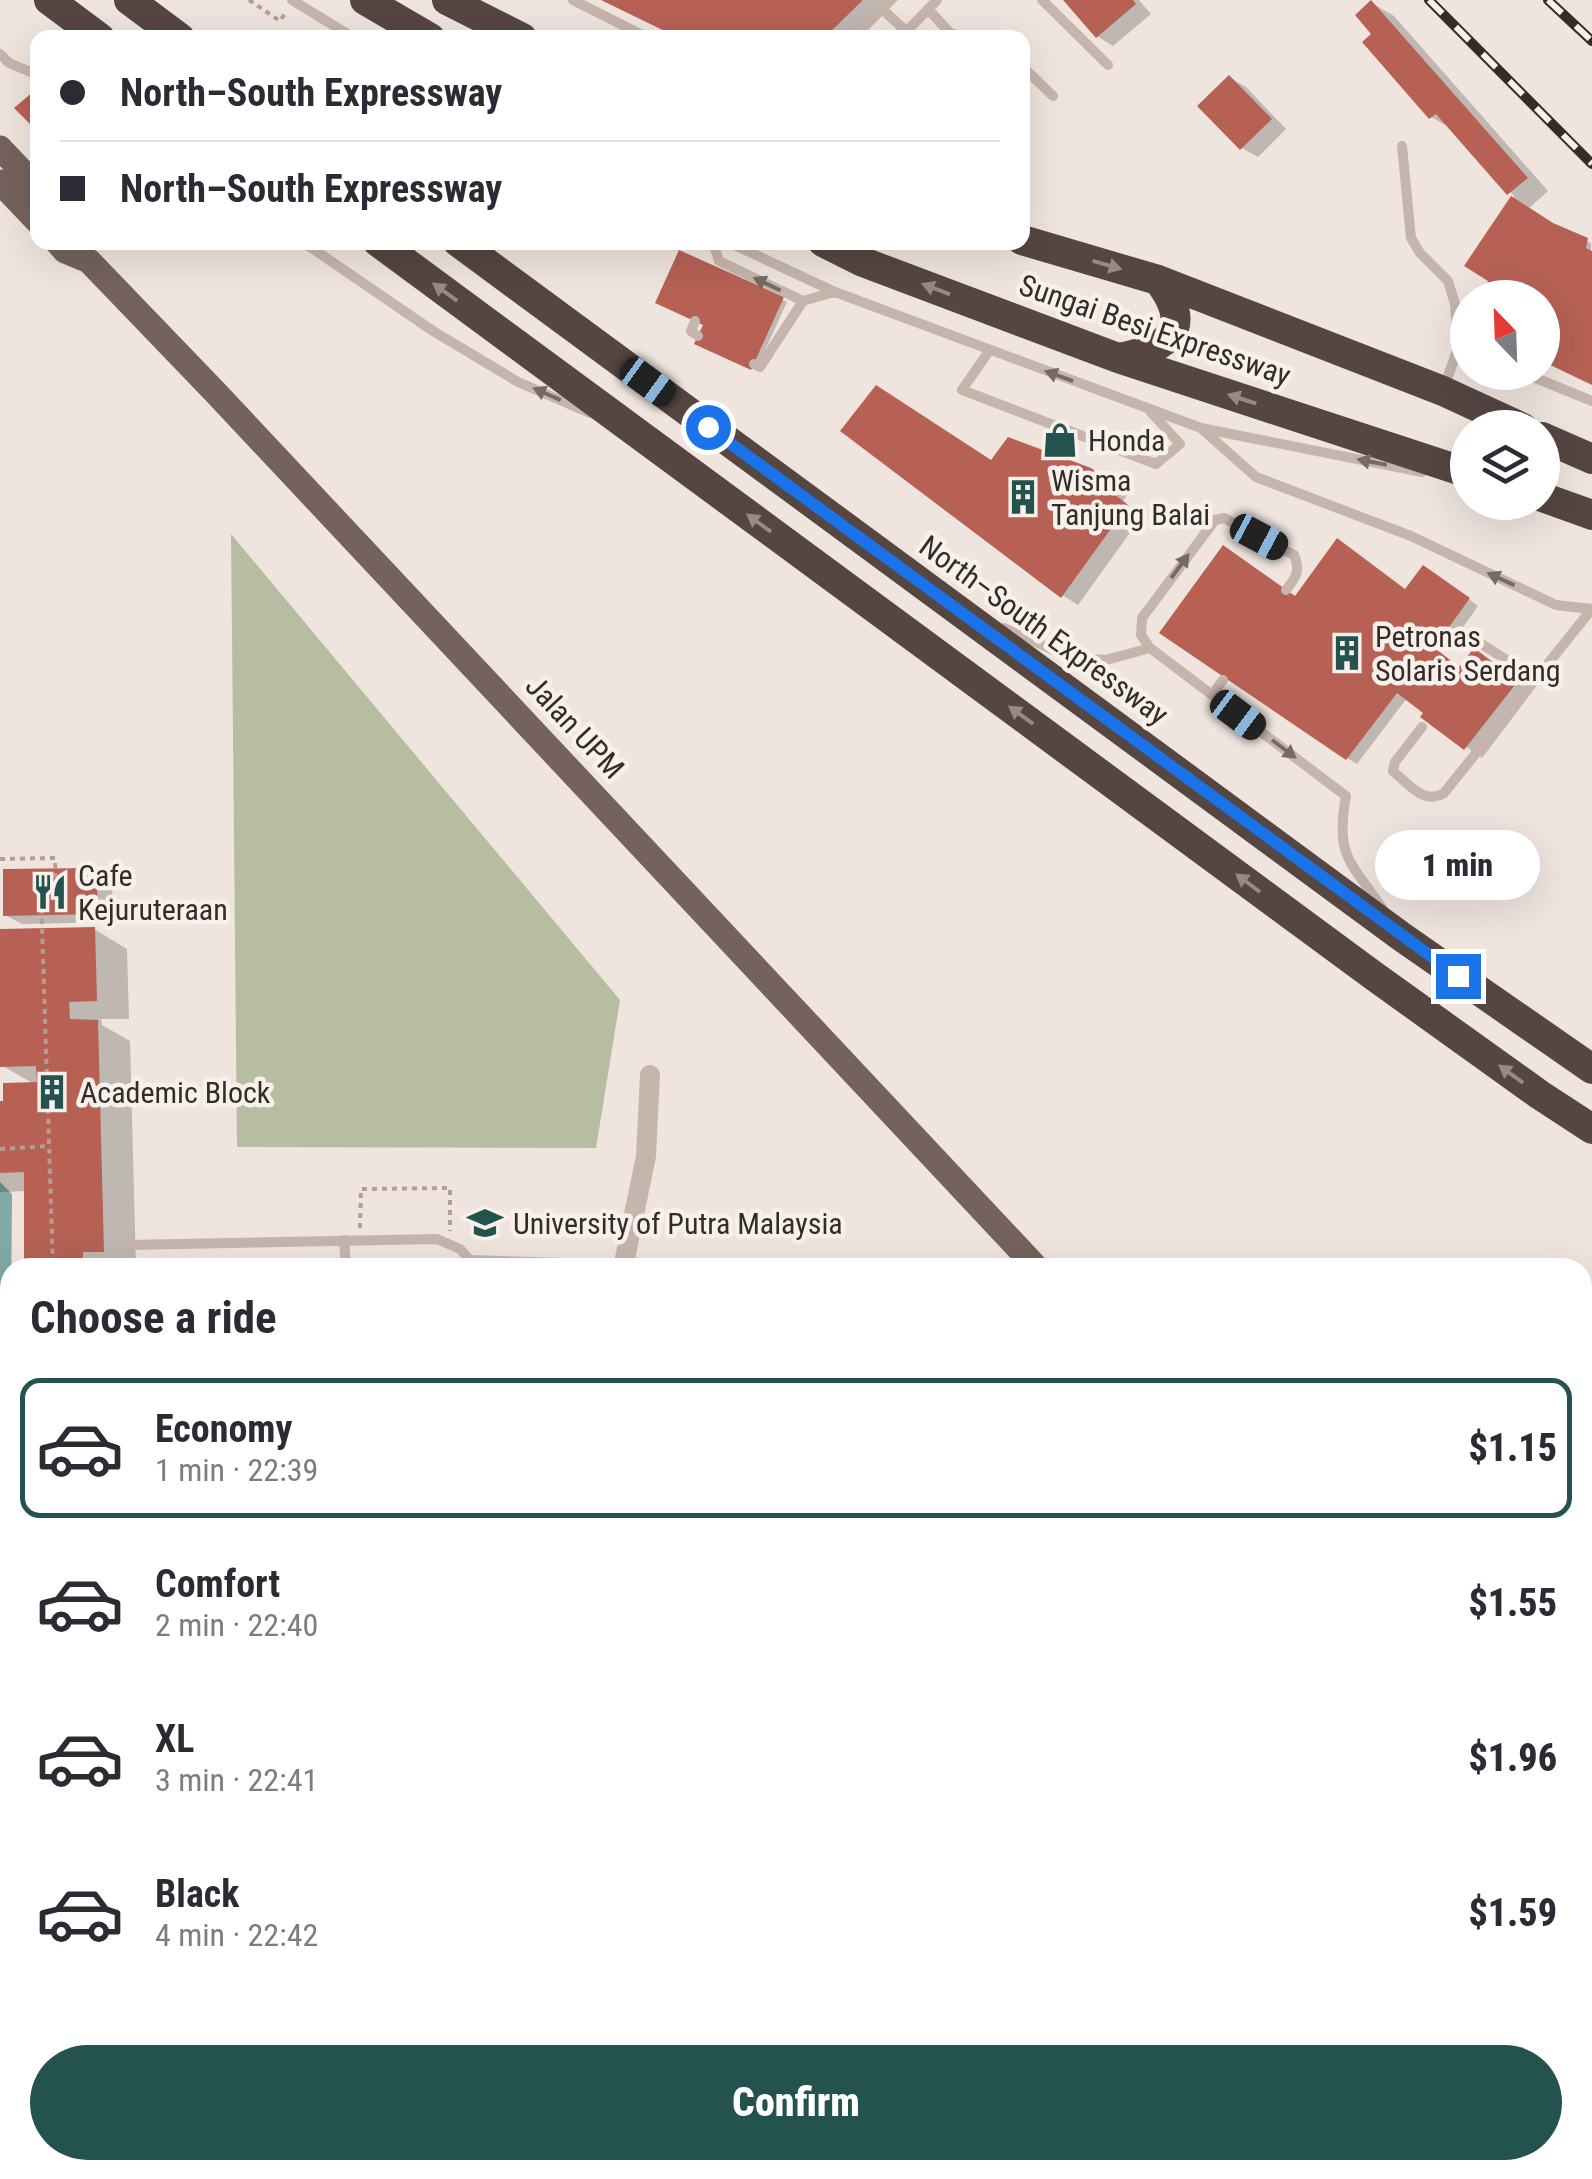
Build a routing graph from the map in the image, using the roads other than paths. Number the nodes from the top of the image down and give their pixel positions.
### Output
1 (49, 0) edge
2 (129, 0) edge
3 (292, 0) edge
4 (365, 0) edge
5 (447, 0) edge
6 (573, 0) edge
7 (1042, 0) edge
8 (886, 4) edge
9 (932, 4) edge
10 (89, 30) edge
11 (169, 30) edge
12 (341, 30) edge
13 (416, 30) edge
14 (506, 30) edge
15 (632, 30) edge
16 (862, 30) edge
17 (901, 30) edge
18 (907, 30) edge
19 (948, 30) edge
20 (0, 54) edge
21 (1108, 65) dead end
22 (30, 72) edge
23 (1030, 74) edge
24 (1053, 96) dead end
25 (1402, 146) dead end
26 (0, 148) edge
27 (30, 180) edge
28 (0, 182) edge
29 (30, 214) edge
30 (1030, 242) edge
31 (315, 250) edge
32 (389, 250) edge
33 (469, 250) edge
34 (715, 250) edge
35 (745, 250) edge
36 (839, 250) edge
37 (87, 252) edge
38 (1158, 280) junction
39 (1450, 288) edge
40 (835, 292) junction
41 (803, 301) junction
42 (695, 322) dead end
43 (698, 336) dead end
44 (989, 351) junction
45 (1118, 358) junction
46 (754, 364) dead end
47 (1450, 375) edge
48 (1560, 388) edge
49 (1442, 391) junction
50 (1592, 401) edge
51 (1148, 408) junction
52 (1483, 410) edge
53 (1201, 428) junction
54 (636, 433) junction
55 (1560, 444) edge
56 (1592, 459) edge
57 (1450, 467) edge
58 (1450, 478) edge
59 (1560, 504) edge
60 (1592, 515) edge
61 (1286, 590) dead end
62 (953, 606) junction
63 (1591, 609) edge
64 (1472, 638) dead end
65 (1150, 648) junction
66 (1535, 678) junction
67 (1223, 680) dead end
68 (1212, 695) junction
69 (1422, 727) dead end
70 (1402, 936) junction
71 (1592, 1069) edge
72 (650, 1076) dead end
73 (1592, 1128) edge
74 (344, 1240) junction
75 (128, 1245) dead end
76 (345, 1258) edge
77 (468, 1258) edge
78 (626, 1258) edge
79 (1028, 1258) edge

1 - 10 highway
2 - 11 highway
3 - 12 lane
4 - 13 highway
5 - 14 highway
6 - 15 lane
7 - 21 lane
8 - 16 lane
8 - 17 lane
9 - 18 lane
9 - 19 lane
20 - 22 lane
23 - 24 lane
25 - 39 lane
26 - 27 main road
28 - 29 main road
30 -> 38 highway, Sungai Besi Expressway
54 -> 31 lane
54 -> 32 highway
33 - 62 highway, North–South Expressway
41 -> 34 lane
35 - 40 lane
45 -> 36 highway, Sungai Besi Expressway
37 - 79 main road, Jalan UPM
38 - 45 highway
38 - 49 highway, Sungai Besi Expressway
40 - 41 lane
40 - 44 lane
41 - 46 lane
42 - 43 lane
51 -> 44 lane
44 - 51 lane
57 -> 45 highway, Sungai Besi Expressway
47 - 49 lane
48 - 50 lane
49 - 52 highway, Sungai Besi Expressway
51 - 53 lane
58 -> 53 lane
63 -> 53 lane
73 -> 54 highway
55 - 56 highway
59 - 60 highway
65 -> 61 lane
62 - 65 lane
62 - 70 highway, North–South Expressway
63 - 66 lane
64 - 66 lane
65 - 68 lane
66 - 69 lane
67 - 68 lane
68 -> 70 lane
70 - 71 highway, North–South Expressway
72 - 78 street
74 - 75 lane
74 - 76 lane
74 - 77 lane

